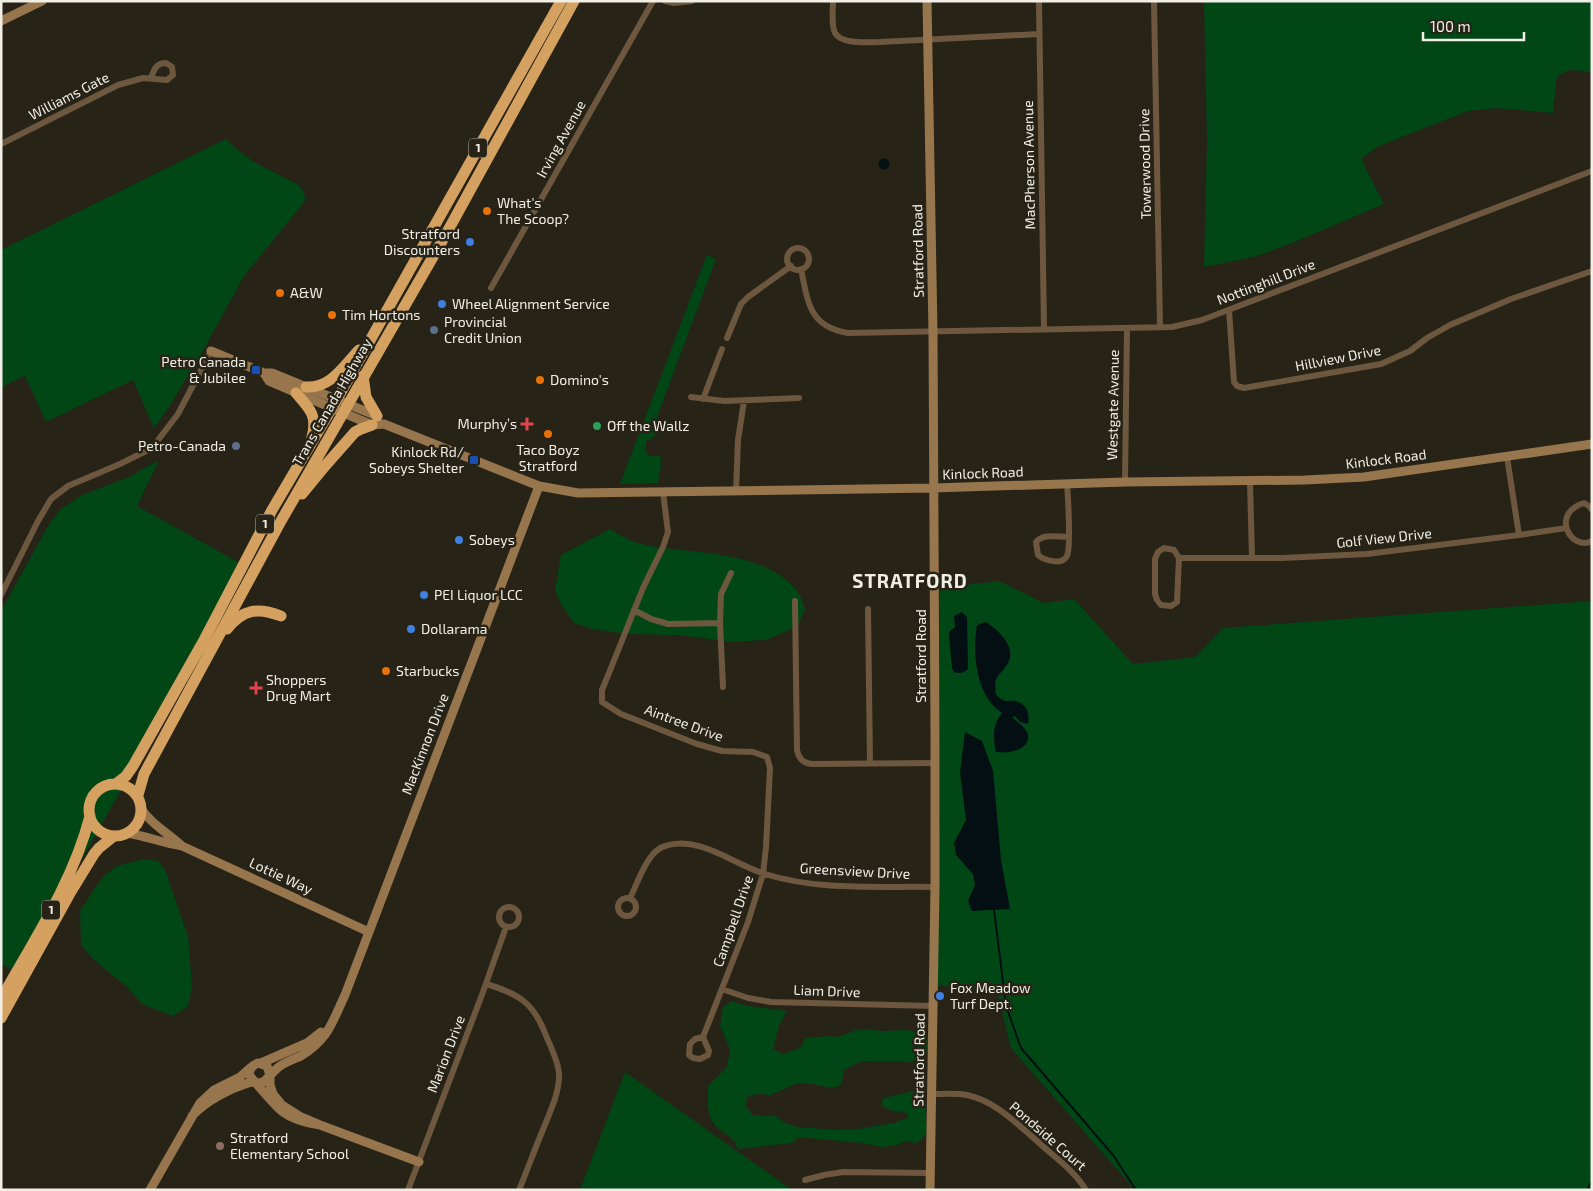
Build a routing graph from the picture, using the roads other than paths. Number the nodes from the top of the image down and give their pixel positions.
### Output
1 (42, 1) edge
2 (562, 1) edge
3 (574, 1) edge
4 (653, 1) edge
5 (665, 1) edge
6 (692, 1) edge
7 (833, 1) edge
8 (927, 1) edge
9 (1038, 1) edge
10 (1154, 1) edge
11 (1, 21) edge
12 (1039, 34) junction
13 (927, 39) junction
14 (151, 78) dead end
15 (1, 144) edge
16 (1592, 171) edge
17 (791, 266) junction
18 (801, 269) junction
19 (1592, 271) edge
20 (491, 288) dead end
21 (1229, 310) junction
22 (1160, 327) junction
23 (1127, 328) junction
24 (1044, 329) junction
25 (933, 332) junction
26 (372, 336) junction
27 (727, 338) dead end
28 (722, 349) dead end
29 (211, 351) joint
30 (363, 376) junction
31 (301, 390) junction
32 (691, 397) dead end
33 (799, 398) dead end
34 (703, 399) junction
35 (744, 401) junction
36 (339, 406) junction
37 (378, 422) junction
38 (1592, 444) edge
39 (308, 448) junction
40 (1507, 457) junction
41 (1125, 482) junction
42 (1250, 482) junction
43 (1068, 484) junction
44 (539, 486) junction
45 (933, 488) junction
46 (736, 491) junction
47 (663, 492) junction
48 (1592, 510) edge
49 (281, 521) junction
50 (1566, 528) junction
51 (1519, 535) junction
52 (1068, 537) junction
53 (1592, 541) edge
54 (1179, 558) junction
55 (1252, 558) junction
56 (731, 573) dead end
57 (1, 595) edge
58 (795, 601) dead end
59 (634, 610) junction
60 (868, 610) dead end
61 (281, 616) dead end
62 (720, 623) junction
63 (213, 646) junction
64 (723, 687) dead end
65 (761, 754) joint
66 (935, 763) junction
67 (870, 764) junction
68 (116, 783) junction
69 (138, 795) junction
70 (142, 810) junction
71 (90, 816) junction
72 (127, 833) junction
73 (114, 836) junction
74 (182, 846) junction
75 (763, 874) junction
76 (936, 887) junction
77 (630, 898) dead end
78 (506, 927) dead end
79 (369, 932) junction
80 (486, 984) junction
81 (722, 989) junction
82 (1, 999) edge
83 (933, 1006) junction
84 (337, 1012) junction
85 (1, 1018) edge
86 (703, 1037) dead end
87 (262, 1063) junction
88 (250, 1068) junction
89 (270, 1075) junction
90 (256, 1082) junction
91 (932, 1094) junction
92 (192, 1116) junction
93 (320, 1125) junction
94 (419, 1162) junction
95 (931, 1173) junction
96 (805, 1180) dead end
97 (150, 1190) edge
98 (408, 1190) edge
99 (519, 1190) edge
100 (930, 1190) edge
101 (1086, 1190) edge

1 - 11 street
2 - 26 highway, Trans Canada Highway / 1
3 - 30 highway, Trans Canada Highway / 1
4 - 20 street, Irving Avenue
5 - 6 street
7 - 13 street
8 - 13 street, Stratford Road
9 - 12 street, MacPherson Avenue
10 - 22 street, Towerwood Drive
12 - 13 street
12 - 24 street, MacPherson Avenue
13 - 25 street, Stratford Road
14 - 15 street, Williams Gate
16 - 21 street, Nottinghill Drive
17 - 18 street
17 - 18 street
17 - 27 street
18 - 25 street, Nottinghill Drive
19 - 21 street, Hillview Drive
21 - 22 street, Nottinghill Drive
22 - 23 street, Nottinghill Drive
23 - 24 street, Nottinghill Drive
23 - 41 street, Westgate Avenue
24 - 25 street, Nottinghill Drive
25 - 45 street, Stratford Road
26 - 31 highway
26 - 36 highway, Trans Canada Highway / 1
28 - 34 street
29 - 31 street, Kinlock Road
29 - 57 street
30 - 36 highway, Trans Canada Highway / 1
30 - 37 highway
31 - 36 street, Kinlock Road
31 - 39 highway
32 - 34 street
33 - 35 street
34 - 35 street
35 - 46 street
36 - 37 street, Kinlock Road
36 - 39 highway, Trans Canada Highway / 1
36 - 49 highway, Trans Canada Highway / 1
37 - 44 street, Kinlock Road
37 - 49 highway
38 - 40 street, Kinlock Road
39 - 68 highway, Trans Canada Highway / 1
40 - 42 street, Kinlock Road
40 - 51 street
41 - 42 street, Kinlock Road
41 - 43 street, Kinlock Road
42 - 55 street
43 - 45 street, Kinlock Road
43 - 52 street
44 - 47 street, Kinlock Road
44 - 79 street, MacKinnon Drive
45 - 46 street, Kinlock Road
45 - 66 street, Stratford Road
46 - 47 street, Kinlock Road
47 - 59 street
48 - 50 street
49 - 63 highway, Trans Canada Highway / 1
50 - 51 street, Golf View Drive
50 - 53 street
51 - 55 street, Golf View Drive
52 - 52 street
54 - 54 street, Golf View Drive
54 - 55 street, Golf View Drive
56 - 62 street
58 - 67 street
59 - 62 street
59 - 65 street, Aintree Drive
60 - 67 street
61 - 63 highway
62 - 64 street
63 - 69 highway, Trans Canada Highway / 1
65 - 75 street, Campbell Drive
66 - 67 street
66 - 76 street, Stratford Road
68 - 69 highway
68 - 71 highway
69 - 70 highway
70 - 72 highway
70 - 74 street, Lottie Way
71 - 73 highway
71 - 82 highway, 1
72 - 73 highway
72 - 74 street, Lottie Way
73 - 85 highway, 1
74 - 79 street, Lottie Way
75 - 76 street, Greensview Drive
75 - 77 street, Greensview Drive
75 - 81 street, Campbell Drive
76 - 83 street, Stratford Road
78 - 80 street, Marion Drive
79 - 84 street, MacKinnon Drive
80 - 94 street, Marion Drive
80 - 99 street
81 - 83 street, Liam Drive
81 - 86 street, Campbell Drive
83 - 91 street, Stratford Road
84 - 87 street, MacKinnon Drive
84 - 89 street, MacKinnon Drive
87 - 88 street
87 - 89 street
88 - 90 street
88 - 92 street
89 - 90 street
89 - 93 street
90 - 92 street
90 - 93 street
91 - 95 street, Stratford Road
91 - 101 street, Pondside Court
92 - 97 street
93 - 94 street
94 - 98 street, Marion Drive
95 - 96 street
95 - 100 street, Stratford Road

